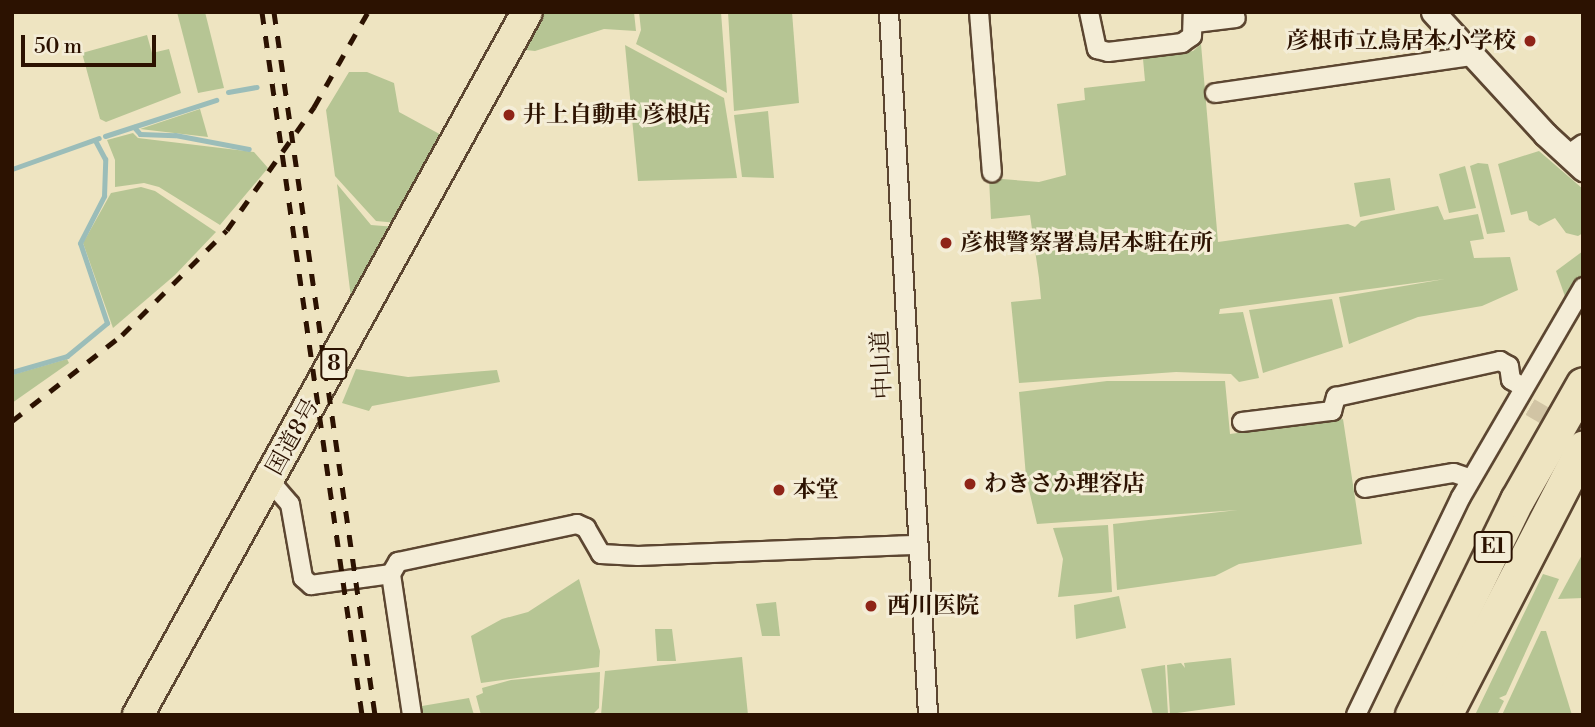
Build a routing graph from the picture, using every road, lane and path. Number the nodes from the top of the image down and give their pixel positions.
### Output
1 (527, 12) edge
2 (889, 12) edge
3 (979, 12) edge
4 (1089, 12) edge
5 (1433, 12) edge
6 (1194, 18) edge
7 (1236, 18) dead end
8 (1472, 56) junction
9 (1215, 93) dead end
10 (1577, 156) edge
11 (992, 172) dead end
12 (1583, 287) edge
13 (1583, 384) edge
14 (1523, 398) junction
15 (1242, 422) dead end
16 (1583, 447) edge
17 (1471, 479) junction
18 (269, 480) junction
19 (1365, 488) dead end
20 (915, 545) junction
21 (391, 574) junction
22 (138, 715) edge
23 (412, 715) edge
24 (928, 715) edge
25 (1356, 715) edge
26 (1412, 715) edge
27 (1445, 715) edge

1 - 18 highway, 国道8号 / 8
2 - 20 street, 中山道
3 - 11 street
4 - 6 street
5 - 8 street
6 - 7 street
8 - 9 street
8 - 10 street
12 - 14 street
13 - 26 highway, E1
14 - 15 street
14 - 17 street
16 - 27 highway, E1
17 - 19 street
17 - 25 street
18 - 21 street
18 - 22 highway, 国道8号 / 8
20 - 21 street
20 - 24 street, 中山道
21 - 23 street

